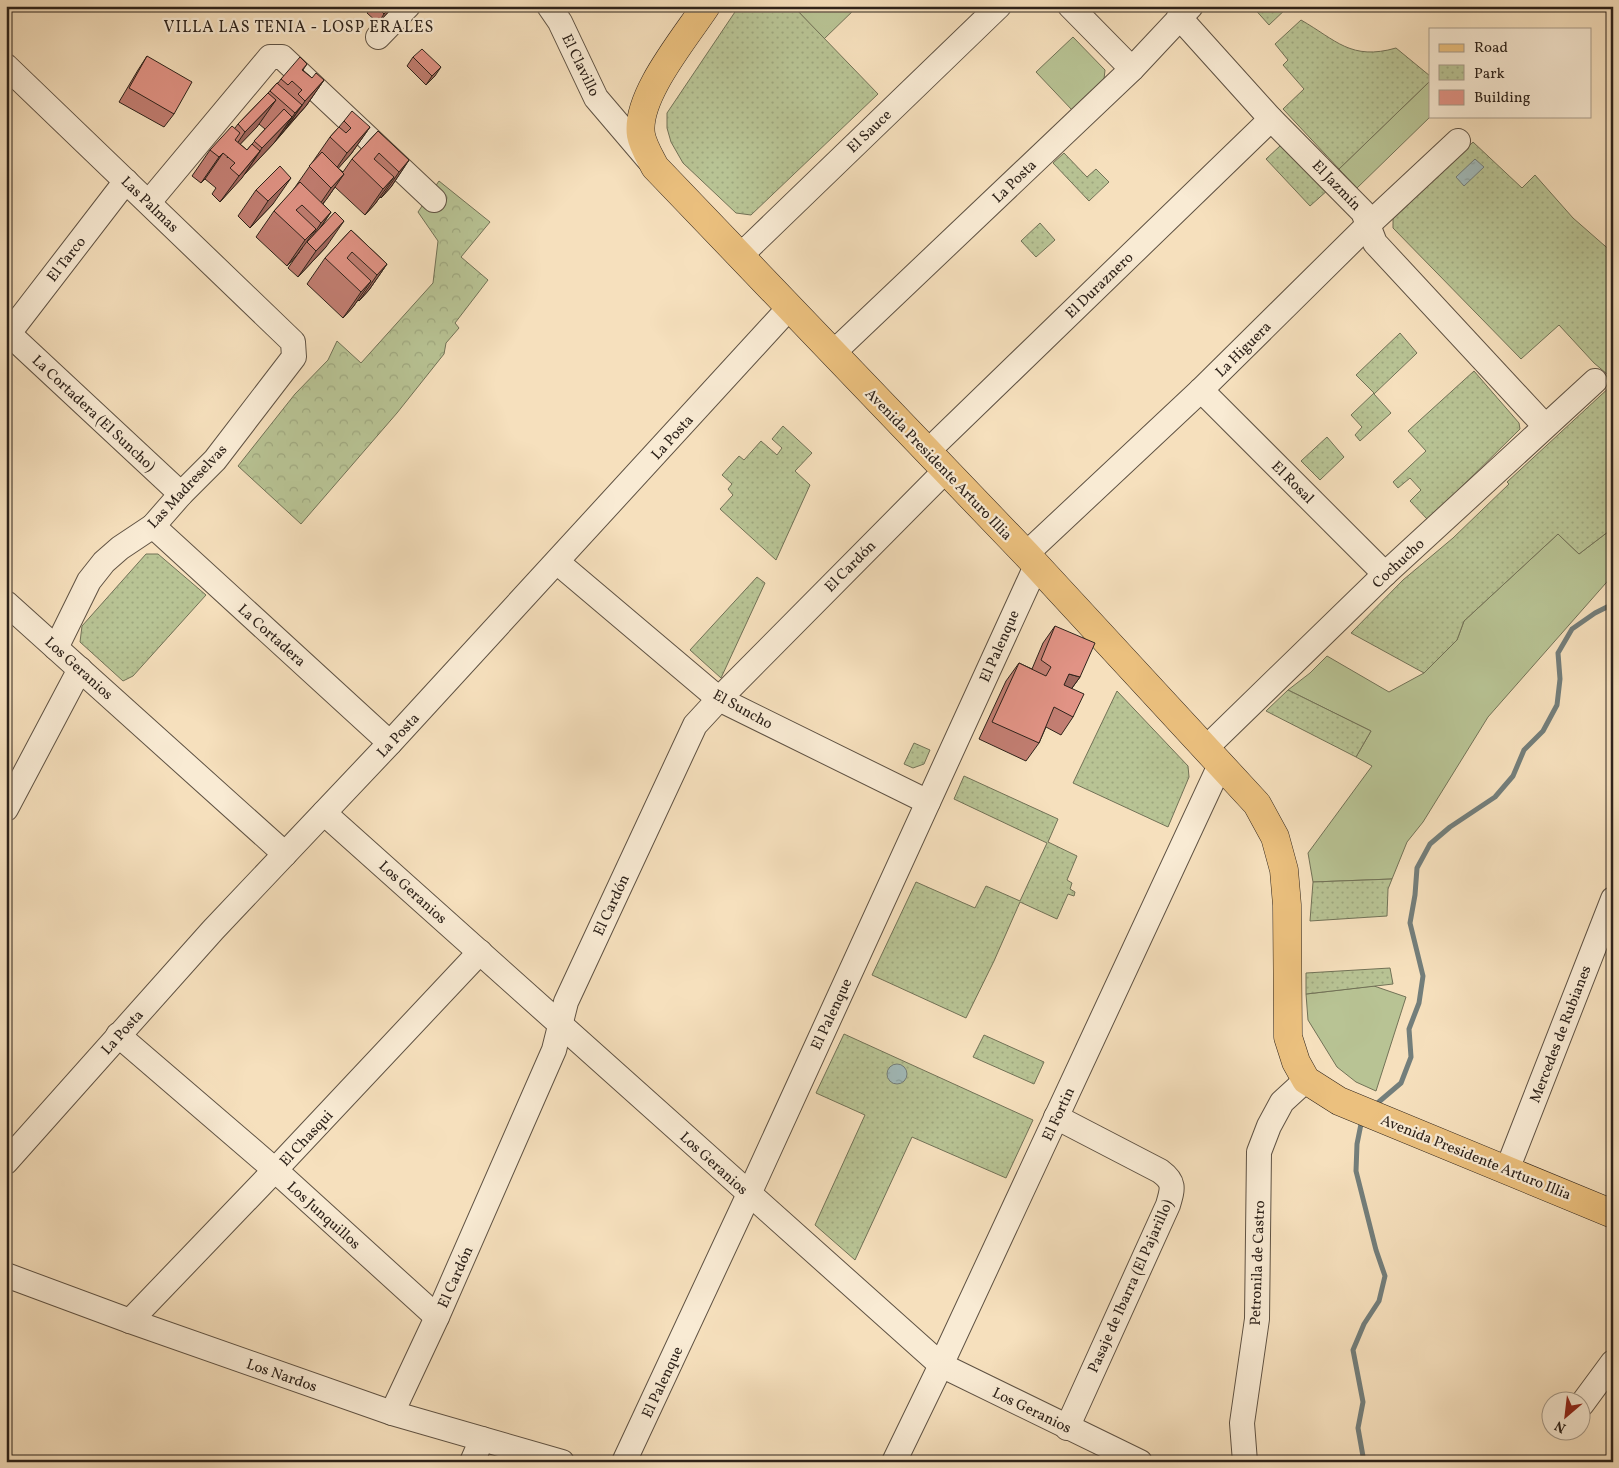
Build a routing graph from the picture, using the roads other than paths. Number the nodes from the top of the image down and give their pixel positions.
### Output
1 (408, 6) edge
2 (550, 6) edge
3 (706, 6) edge
4 (999, 6) edge
5 (1070, 6) edge
6 (1185, 12) edge
7 (378, 37) dead end
8 (6, 66) edge
9 (1132, 69) junction
10 (1271, 119) junction
11 (1458, 141) dead end
12 (655, 167) junction
13 (126, 181) junction
14 (434, 200) dead end
15 (149, 202) junction
16 (1368, 225) junction
17 (740, 256) junction
18 (789, 308) junction
19 (7, 334) edge
20 (293, 342) joint
21 (833, 353) junction
22 (1595, 381) dead end
23 (1201, 390) junction
24 (1545, 426) junction
25 (936, 461) junction
26 (181, 494) junction
27 (153, 526) junction
28 (1031, 560) junction
29 (557, 562) junction
30 (1385, 574) junction
31 (6, 603) edge
32 (56, 648) junction
33 (80, 669) junction
34 (718, 699) junction
35 (390, 743) junction
36 (1213, 757) junction
37 (928, 802) junction
38 (6, 808) edge
39 (324, 812) junction
40 (285, 854) junction
41 (1613, 899) edge
42 (480, 952) junction
43 (560, 1025) junction
44 (118, 1035) junction
45 (1306, 1080) junction
46 (1056, 1117) junction
47 (6, 1162) edge
48 (275, 1170) junction
49 (1507, 1170) junction
50 (749, 1194) junction
51 (1613, 1214) edge
52 (6, 1275) edge
53 (437, 1317) junction
54 (130, 1321) junction
55 (1613, 1362) edge
56 (941, 1365) junction
57 (1592, 1390) edge
58 (392, 1413) junction
59 (1066, 1428) junction
60 (482, 1439) junction
61 (472, 1462) edge
62 (562, 1462) edge
63 (624, 1462) edge
64 (894, 1462) edge
65 (1140, 1462) edge
66 (1245, 1462) edge

1 - 7 street
2 - 12 street, El Clavillo
3 - 12 main road
4 - 17 street, El Sauce
5 - 9 street
6 - 9 street, La Posta
6 - 10 street, El Jazmín
8 - 13 street, Las Palmas
9 - 21 street, La Posta
10 - 16 street, El Jazmín
10 - 25 street, El Duraznero
11 - 16 street, La Higuera
12 - 17 main road, Avenida Presidente Arturo Illia
13 - 15 street, Las Palmas
13 - 19 street, El Tarco
14 - 15 street
15 - 20 street, Las Palmas
16 - 23 street, La Higuera
16 - 24 street, El Jazmín
17 - 18 main road, Avenida Presidente Arturo Illia
18 - 21 main road, Avenida Presidente Arturo Illia
18 - 29 street, La Posta
19 - 26 street, La Cortadera (El Suncho)
20 - 26 street, Las Madreselvas
21 - 25 main road, Avenida Presidente Arturo Illia
22 - 24 street, Cochucho
23 - 28 street, La Higuera
23 - 30 street, El Rosal
24 - 30 street, Cochucho
25 - 28 main road, Avenida Presidente Arturo Illia
25 - 34 street, El Cardón
26 - 27 street, Las Madreselvas
27 - 32 street, Las Madreselvas
27 - 35 street, La Cortadera
28 - 36 main road, Avenida Presidente Arturo Illia
28 - 37 street, El Palenque
29 - 34 street, El Suncho
29 - 35 street, La Posta
30 - 36 street, Cochucho
31 - 32 street, Los Geranios
32 - 33 street, Los Geranios
33 - 38 street
33 - 40 street, Los Geranios
34 - 37 street, El Suncho
34 - 43 street, El Cardón
35 - 39 street, La Posta
36 - 45 main road
36 - 46 street, El Fortin
37 - 50 street, El Palenque
39 - 40 street, La Posta
39 - 42 street, Los Geranios
40 - 44 street, La Posta
41 - 49 street, Mercedes de Rubianes
42 - 43 street, Los Geranios
42 - 48 street, El Chasqui
43 - 50 street, Los Geranios
43 - 53 street, El Cardón
44 - 47 street, La Posta
44 - 48 street, Los Junquillos
45 - 49 main road, Avenida Presidente Arturo Illia
45 - 66 street, Petronila de Castro
46 - 56 street, El Fortin
46 - 59 street, Pasaje de Ibarra (El Pajarillo)
48 - 53 street, Los Junquillos
48 - 54 street, El Chasqui
49 - 51 main road, Avenida Presidente Arturo Illia
50 - 56 street, Los Geranios
50 - 63 street, El Palenque
52 - 54 street, Los Nardos
53 - 58 street, El Cardón
54 - 58 street, Los Nardos
55 - 57 street
56 - 59 street, Los Geranios
56 - 64 street, El Fortin
58 - 60 street, Los Nardos
59 - 65 street, Los Geranios
60 - 61 street
60 - 62 street, Los Nardos

